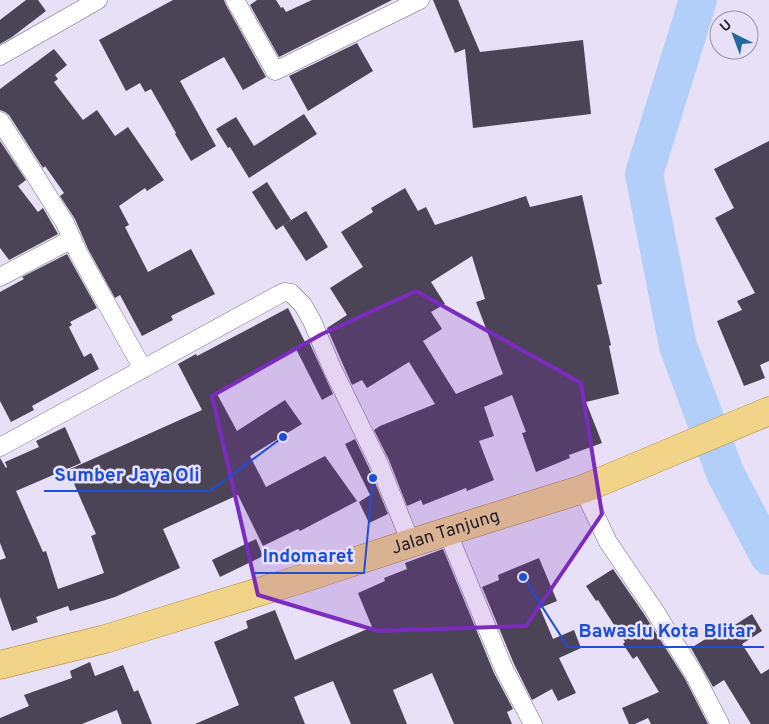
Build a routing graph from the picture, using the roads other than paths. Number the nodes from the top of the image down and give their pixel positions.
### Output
1 (98, 0) edge
2 (235, 0) edge
3 (420, 0) edge
4 (0, 56) edge
5 (0, 121) edge
6 (72, 238) junction
7 (0, 277) edge
8 (143, 369) junction
9 (768, 412) edge
10 (0, 447) edge
11 (583, 489) junction
12 (447, 531) junction
13 (411, 543) junction
14 (0, 664) edge
15 (533, 724) edge
16 (720, 724) edge

1 - 4 street
2 - 3 street
5 - 6 street
6 - 7 street
6 - 8 street
8 - 10 street
8 - 13 street
9 - 11 main road, Jalan Tanjung
11 - 12 main road, Jalan Tanjung
11 - 16 street
12 - 13 main road, Jalan Tanjung
12 - 15 street
13 - 14 main road, Jalan Tanjung

